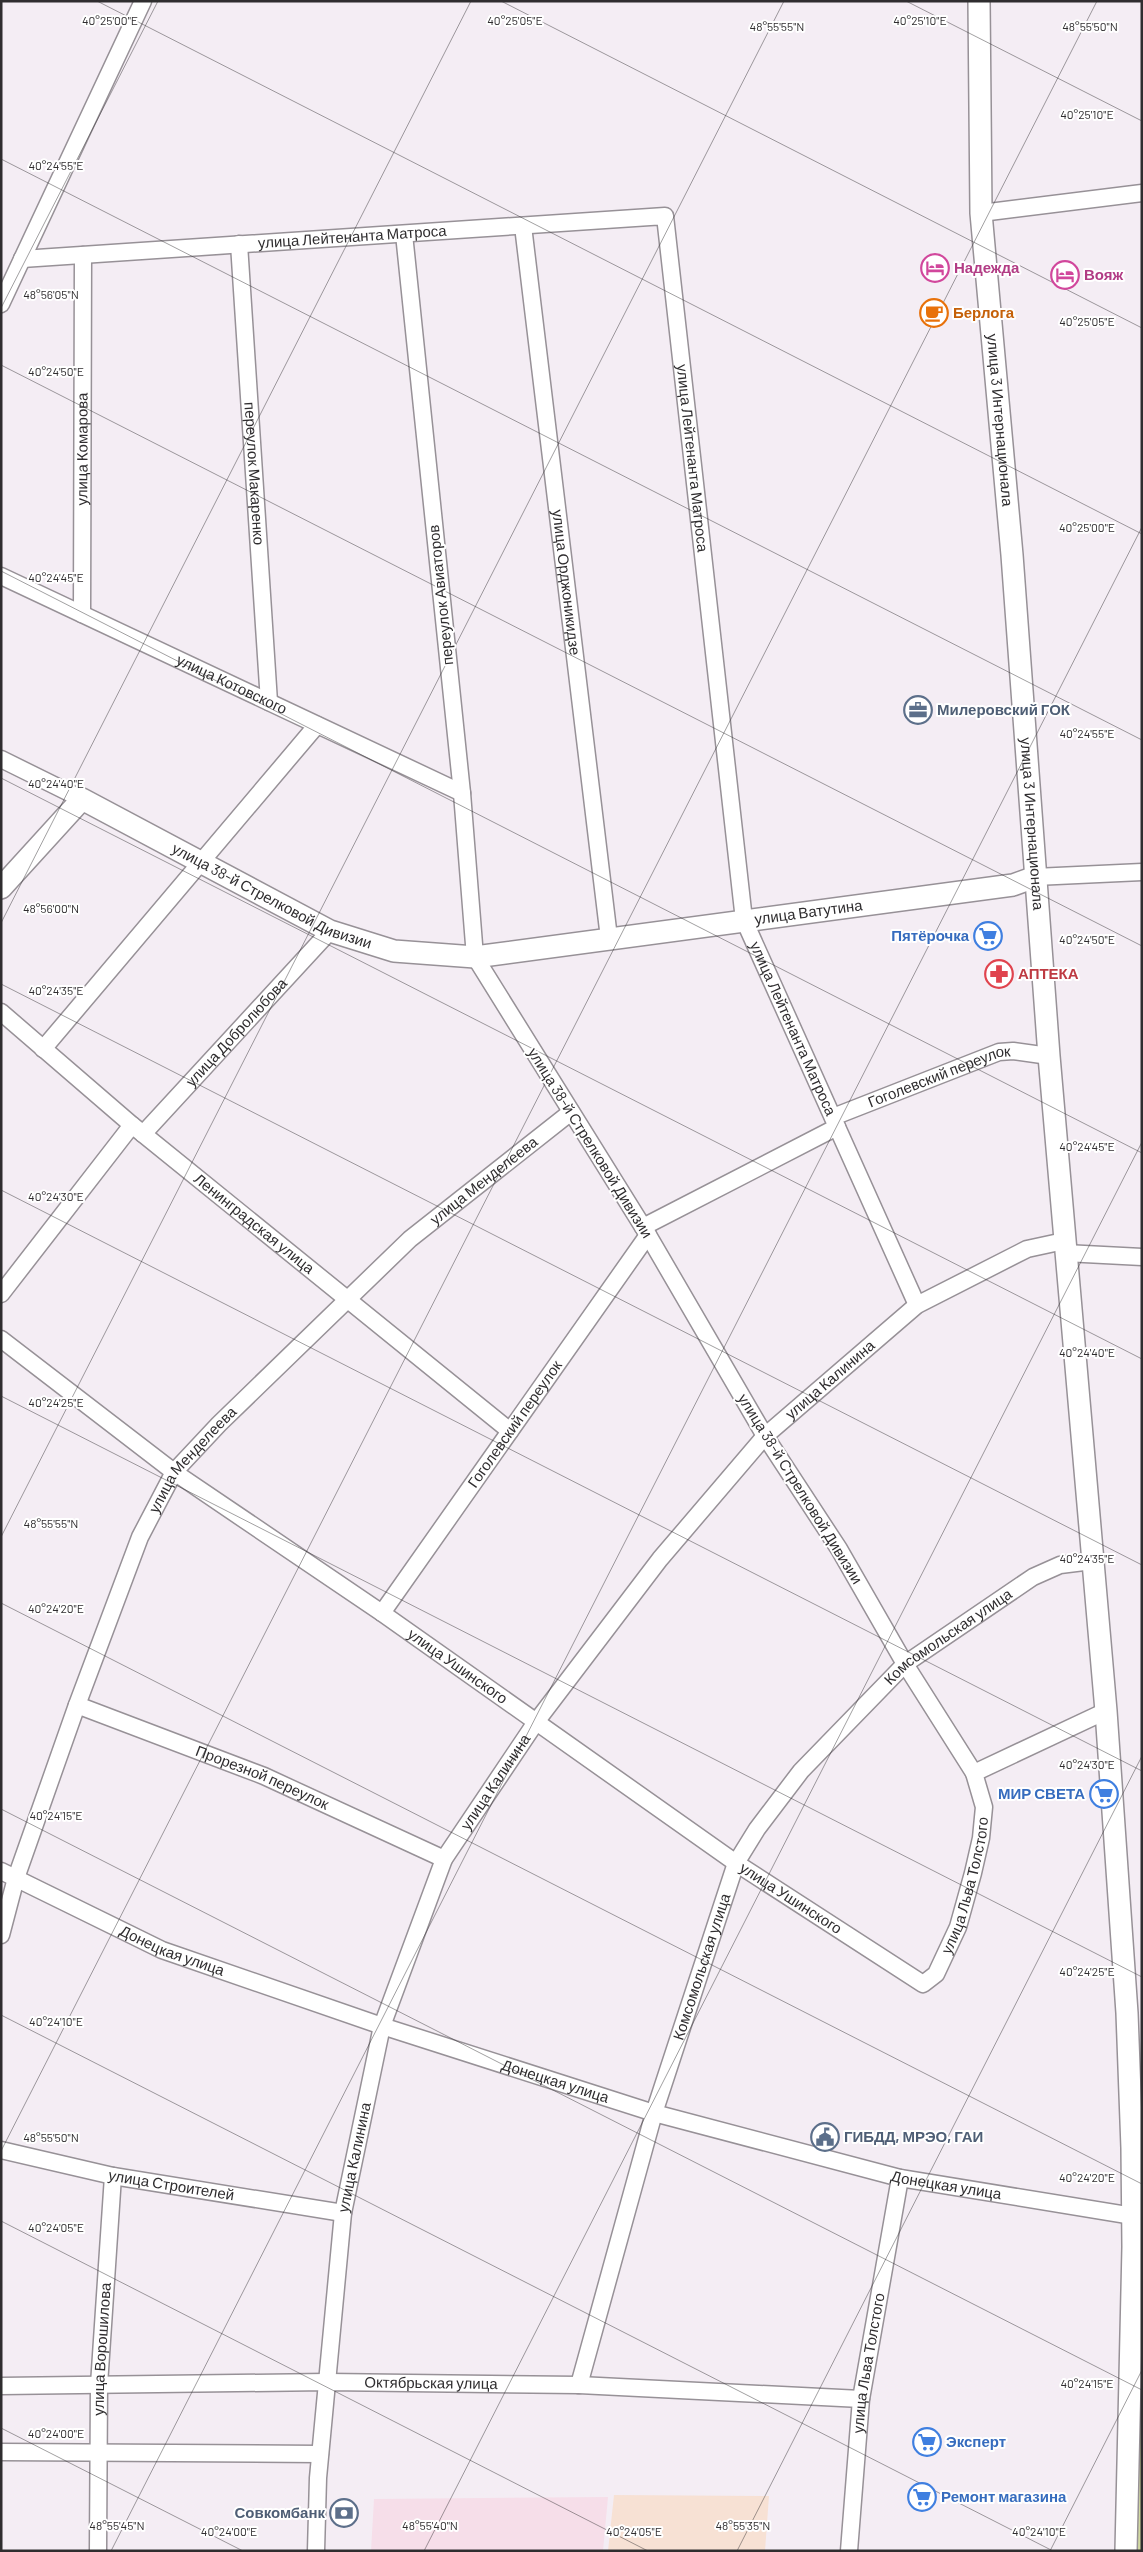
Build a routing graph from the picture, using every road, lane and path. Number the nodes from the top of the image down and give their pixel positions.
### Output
1 (144, 1) edge
2 (979, 1) edge
3 (1142, 193) edge
4 (980, 213) junction
5 (523, 226) junction
6 (404, 234) junction
7 (239, 244) junction
8 (82, 255) junction
9 (22, 259) junction
10 (1, 304) edge
11 (1, 576) edge
12 (82, 614) junction
13 (269, 702) junction
14 (317, 725) junction
15 (1, 759) edge
16 (462, 794) junction
17 (82, 799) junction
18 (200, 862) junction
19 (1142, 872) edge
20 (1035, 877) junction
21 (1, 888) edge
22 (744, 920) junction
23 (330, 931) junction
24 (609, 938) junction
25 (475, 957) junction
26 (1, 1012) edge
27 (43, 1049) junction
28 (1049, 1056) junction
29 (571, 1112) junction
30 (835, 1122) junction
31 (137, 1130) junction
32 (645, 1231) junction
33 (1064, 1247) junction
34 (1142, 1257) edge
35 (1, 1294) edge
36 (348, 1300) junction
37 (917, 1304) junction
38 (1, 1339) edge
39 (510, 1431) junction
40 (765, 1436) junction
41 (174, 1472) junction
42 (1092, 1561) junction
43 (382, 1613) junction
44 (905, 1664) junction
45 (78, 1705) junction
46 (1106, 1711) junction
47 (536, 1722) junction
48 (974, 1773) junction
49 (444, 1859) junction
50 (736, 1864) junction
51 (8, 1874) edge
52 (1, 1935) edge
53 (923, 1984) joint
54 (382, 2026) junction
55 (654, 2114) junction
56 (1, 2150) edge
57 (113, 2176) junction
58 (900, 2178) junction
59 (343, 2214) junction
60 (1137, 2216) edge
61 (1137, 2251) edge
62 (327, 2382) junction
63 (579, 2385) junction
64 (1, 2386) edge
65 (99, 2386) junction
66 (860, 2399) junction
67 (1, 2452) edge
68 (100, 2454) junction
69 (320, 2454) junction
70 (98, 2551) edge
71 (316, 2551) edge
72 (849, 2551) edge
73 (1126, 2551) edge

1 - 9 street
2 - 4 main road, улица 3 Интернационала
3 - 4 street
4 - 20 main road, улица 3 Интернационала
5 - 6 street, улица Лейтенанта Матроса
5 - 22 street, улица Лейтенанта Матроса
5 - 24 street, улица Орджоникидзе
6 - 7 street, улица Лейтенанта Матроса
6 - 16 street, переулок Авиаторов
7 - 8 street, улица Лейтенанта Матроса
7 - 13 street, переулок Макаренко
8 - 9 street, улица Лейтенанта Матроса
8 - 12 street, улица Комарова
9 - 10 street
11 - 12 street, улица Котовского
12 - 13 street, улица Котовского
13 - 14 street, улица Котовского
14 - 16 street, улица Котовского
14 - 18 street
15 - 17 street, улица 38-й Стрелковой Дивизии
16 - 25 street, переулок Авиаторов
17 - 18 main road, улица 38-й Стрелковой Дивизии
17 - 21 main road
18 - 23 main road, улица 38-й Стрелковой Дивизии
18 - 27 street
19 - 20 street, улица Ватутина
20 - 22 main road, улица Ватутина
20 - 28 main road, улица 3 Интернационала
22 - 24 main road, улица Ватутина
22 - 30 street, улица Лейтенанта Матроса
23 - 25 main road, улица 38-й Стрелковой Дивизии
23 - 31 street, улица Добролюбова
24 - 25 main road, улица Ватутина
25 - 29 street, улица 38-й Стрелковой Дивизии
26 - 27 street, Ленинградская улица
27 - 31 street, Ленинградская улица
28 - 30 street, Гоголевский переулок
28 - 33 main road, улица 3 Интернационала
29 - 32 street, улица 38-й Стрелковой Дивизии
29 - 36 street, улица Менделеева
30 - 32 street, Гоголевский переулок
30 - 37 street, улица Лейтенанта Матроса
31 - 35 street, улица Добролюбова
31 - 36 street, Ленинградская улица
32 - 39 street, Гоголевский переулок
32 - 40 street, улица 38-й Стрелковой Дивизии
33 - 34 street, улица Калинина
33 - 37 street, улица Калинина
33 - 42 main road, улица 3 Интернационала
36 - 39 street, Ленинградская улица
36 - 41 street, улица Менделеева
37 - 40 street, улица Калинина
38 - 41 street, улица Ушинского
39 - 43 street, Гоголевский переулок
40 - 44 street, улица 38-й Стрелковой Дивизии
40 - 47 street, улица Калинина
41 - 43 street, улица Ушинского
41 - 45 street, улица Менделеева
42 - 44 street, Комсомольская улица
42 - 46 main road, улица 3 Интернационала
43 - 47 street, улица Ушинского
44 - 48 street, улица 38-й Стрелковой Дивизии
44 - 50 street, Комсомольская улица
45 - 49 street, Прорезной переулок
45 - 51 street, улица Менделеева
46 - 48 street
46 - 60 main road, улица 3 Интернационала
47 - 49 street, улица Калинина
47 - 50 street, улица Ушинского
48 - 53 street, улица Льва Толстого
49 - 54 street, улица Калинина
50 - 53 street, улица Ушинского
50 - 55 street, Комсомольская улица
51 - 52 street, улица Менделеева
51 - 54 street, Донецкая улица
54 - 55 street, Донецкая улица
54 - 59 street, улица Калинина
55 - 58 street, Донецкая улица
55 - 63 street, Комсомольская улица
56 - 57 street, улица Строителей
57 - 59 street, улица Строителей
57 - 65 street, улица Ворошилова
58 - 60 street, Донецкая улица
58 - 66 street, улица Льва Толстого
59 - 62 street, улица Калинина
60 - 61 main road, улица 3 Интернационала
61 - 73 main road, улица 3 Интернационала
62 - 63 street, Октябрьская улица
62 - 65 street, Октябрьская улица
62 - 69 street, улица Калинина
63 - 66 street, Октябрьская улица
64 - 65 street, Октябрьская улица
65 - 68 street, улица Ворошилова
66 - 72 street, улица Льва Толстого
67 - 68 street
68 - 69 street
68 - 70 street, улица Ворошилова
69 - 71 street, улица Калинина

